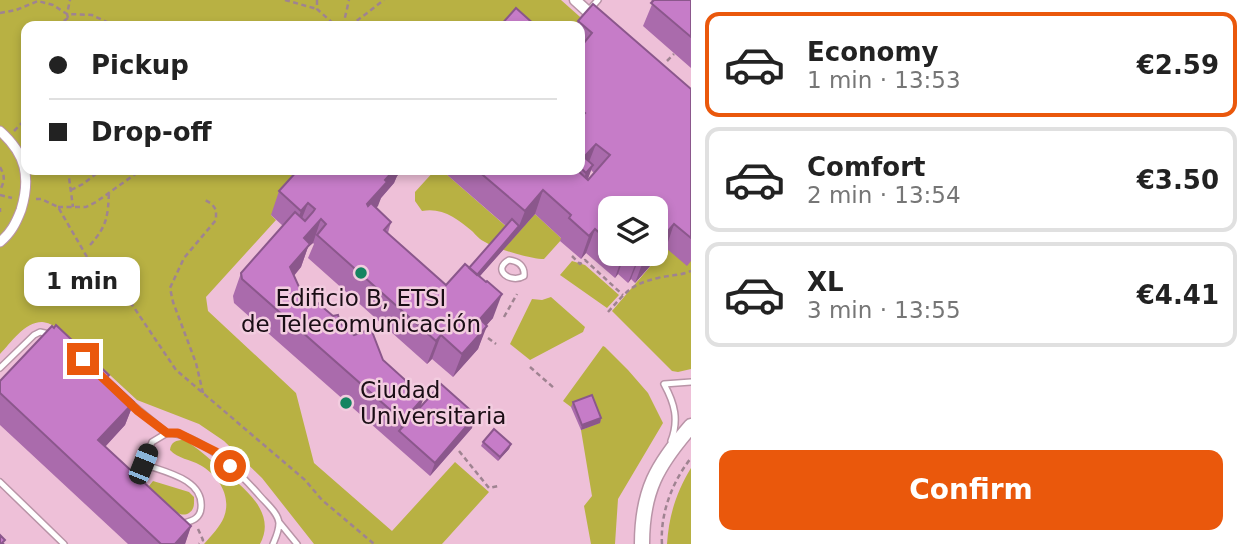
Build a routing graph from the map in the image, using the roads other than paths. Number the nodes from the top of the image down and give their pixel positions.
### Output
1 (575, 0) edge
2 (598, 0) edge
3 (588, 11) junction
4 (608, 29) edge
5 (4, 134) edge
6 (21, 156) edge
7 (26, 175) edge
8 (0, 242) edge
9 (502, 264) joint
10 (58, 338) edge
11 (0, 368) edge
12 (691, 382) edge
13 (120, 393) edge
14 (691, 426) edge
15 (167, 433) junction
16 (665, 457) junction
17 (143, 464) junction
18 (0, 482) edge
19 (279, 521) junction
20 (64, 544) edge
21 (272, 544) edge
22 (297, 544) edge
23 (642, 544) edge

1 - 3 street
2 - 3 lane
3 - 4 street
5 - 6 street
7 - 8 street
9 - 9 lane
10 - 11 lane
12 - 16 lane
13 - 15 lane
14 - 16 street
15 - 17 lane
15 - 19 lane
16 - 23 street
17 - 17 lane
18 - 20 lane
19 - 21 lane
19 - 22 lane

